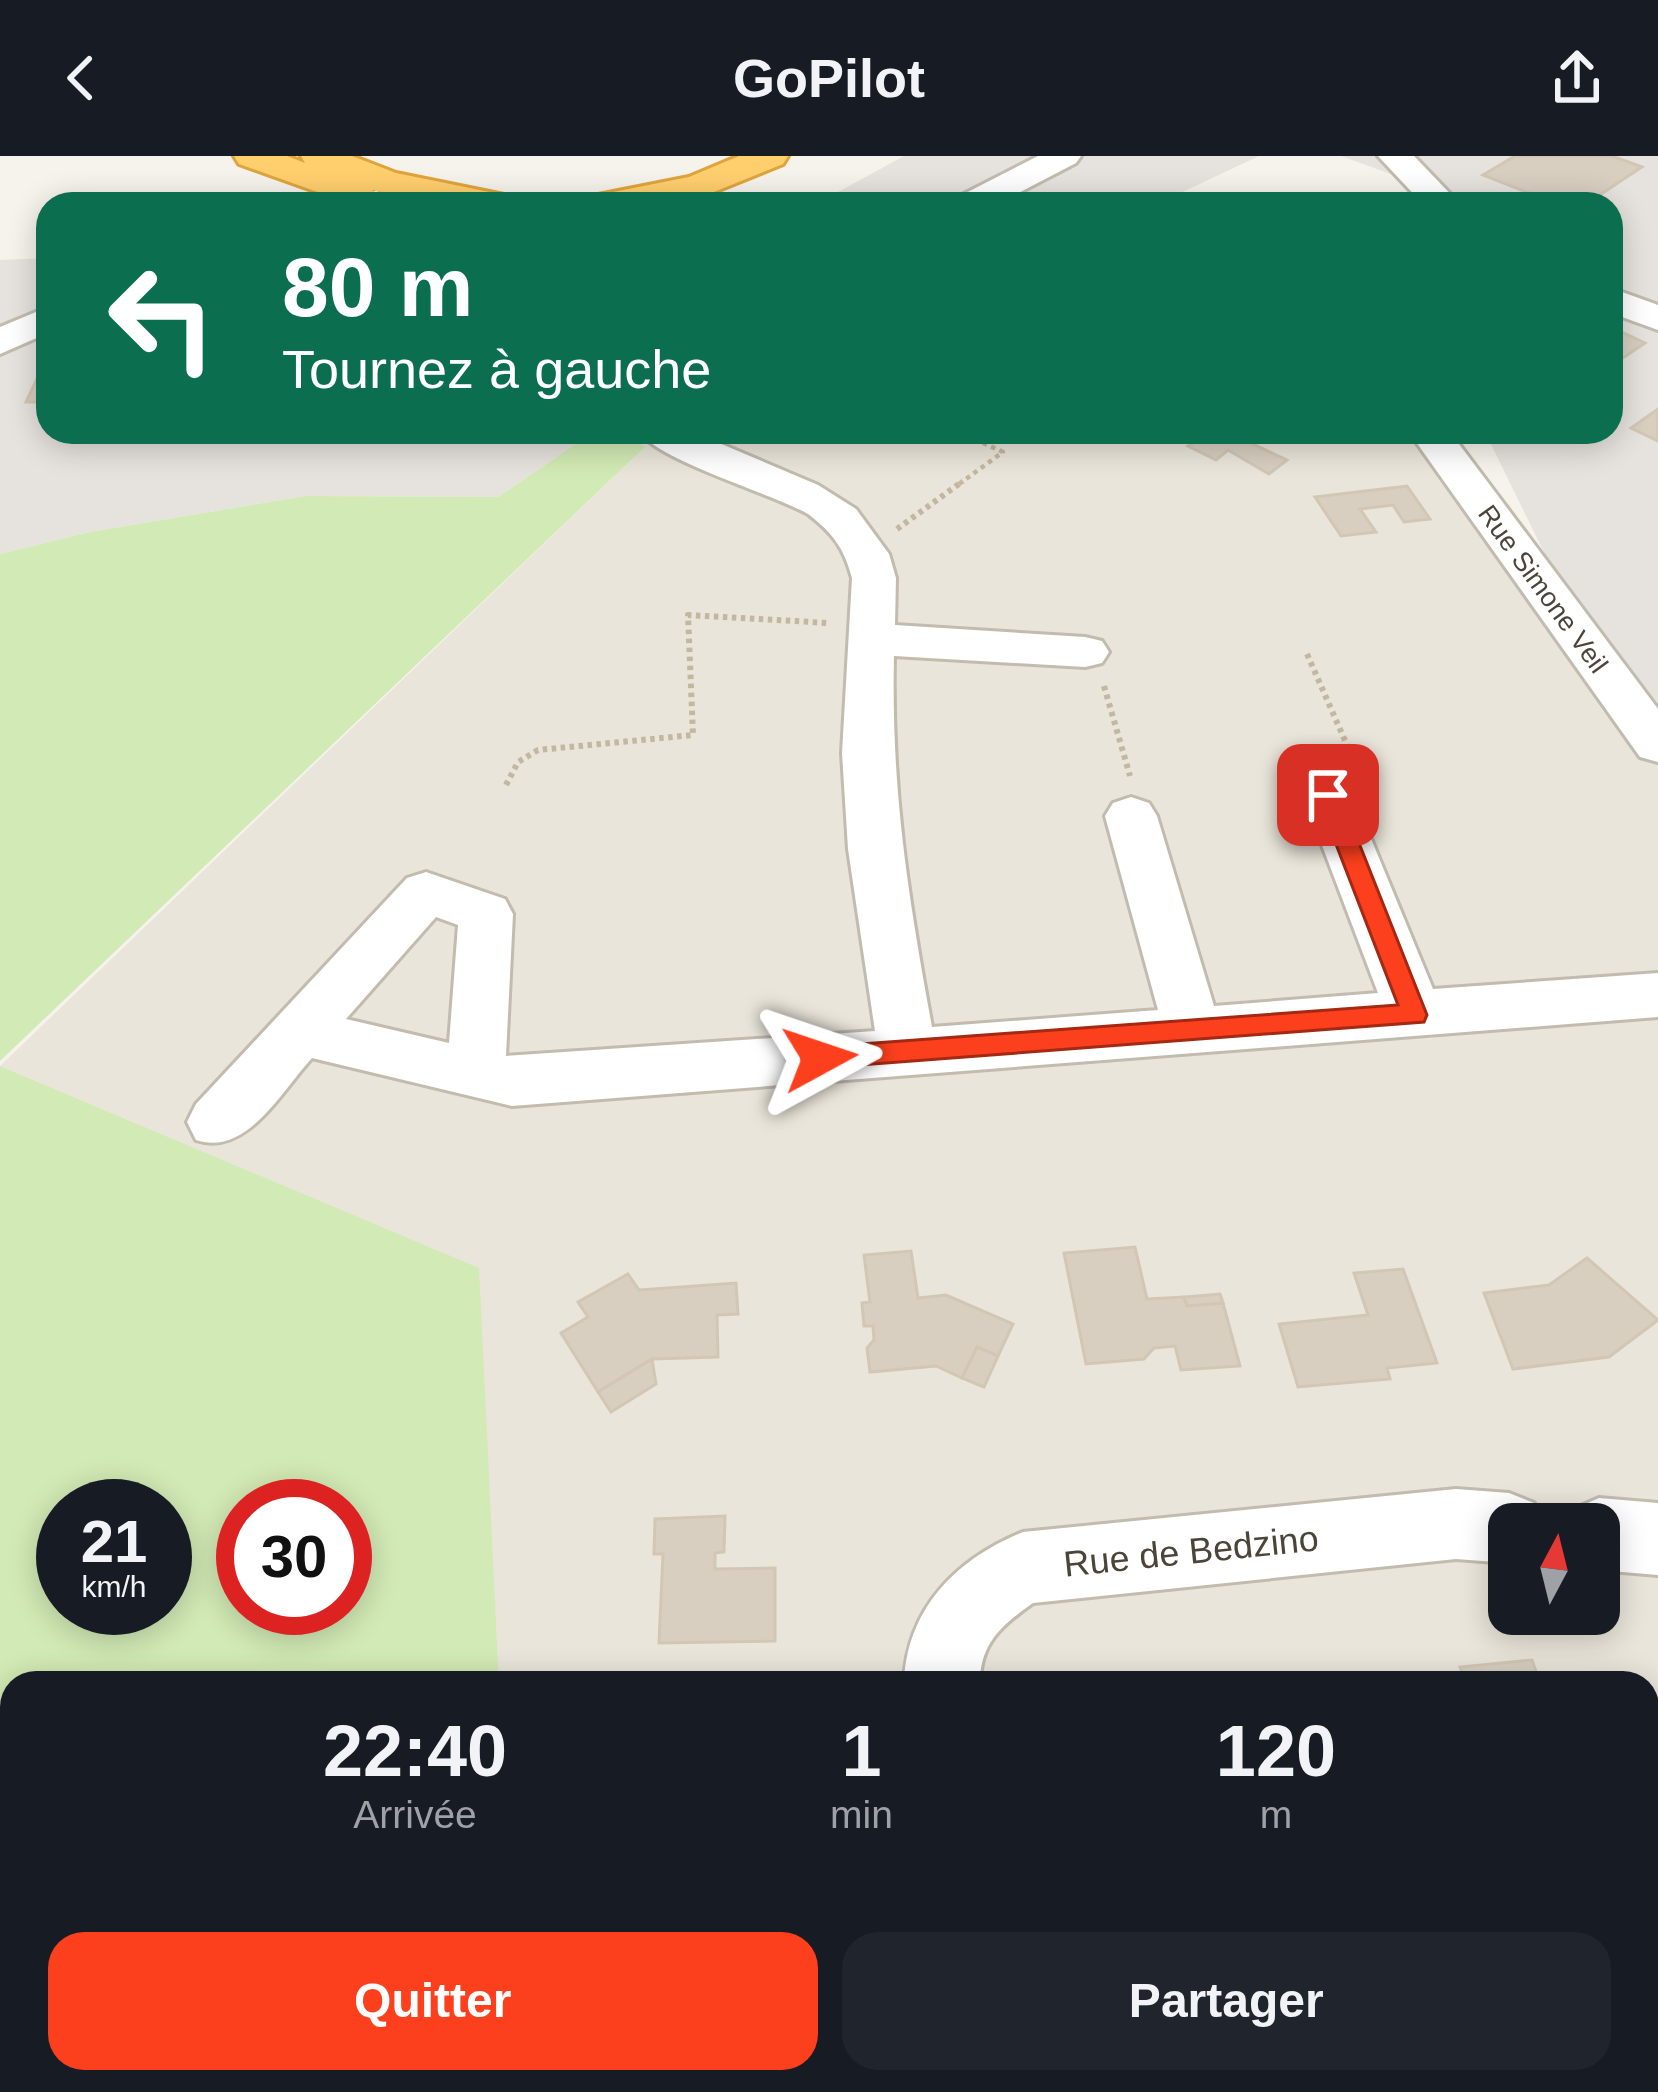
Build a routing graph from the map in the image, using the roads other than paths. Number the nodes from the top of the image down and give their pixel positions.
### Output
1 (252, 156) edge
2 (319, 156) edge
3 (770, 156) edge
4 (809, 156) edge
5 (1064, 156) edge
6 (1395, 156) edge
7 (349, 192) edge
8 (436, 192) edge
9 (672, 192) edge
10 (734, 192) edge
11 (994, 192) edge
12 (1418, 192) edge
13 (1623, 304) edge
14 (1658, 319) edge
15 (36, 324) edge
16 (0, 342) edge
17 (687, 444) edge
18 (1439, 444) edge
19 (872, 632) junction
20 (1085, 652) road end
21 (1658, 746) edge
22 (1328, 795) road end
23 (1130, 816) road end
24 (1658, 995) edge
25 (1414, 1015) junction
26 (300, 1032) junction
27 (1193, 1034) junction
28 (908, 1050) junction
29 (476, 1077) junction
30 (217, 1122) dead end
31 (1488, 1526) edge
32 (1620, 1536) edge
33 (1658, 1539) edge
34 (944, 1671) edge

1 - 7 highway
2 - 8 highway
3 - 9 highway
4 - 10 highway
5 - 11 street
6 - 12 street
13 - 14 street
15 - 16 street
17 - 19 street
18 - 21 street, Rue Simone Veil
19 - 20 street
19 - 28 street
22 - 25 street
23 - 27 street
24 - 25 street
25 - 27 street
26 - 29 street
26 - 29 street
26 - 30 street
27 - 28 street
28 - 29 street
31 - 34 street, Rue de Bedzino
32 - 33 street

